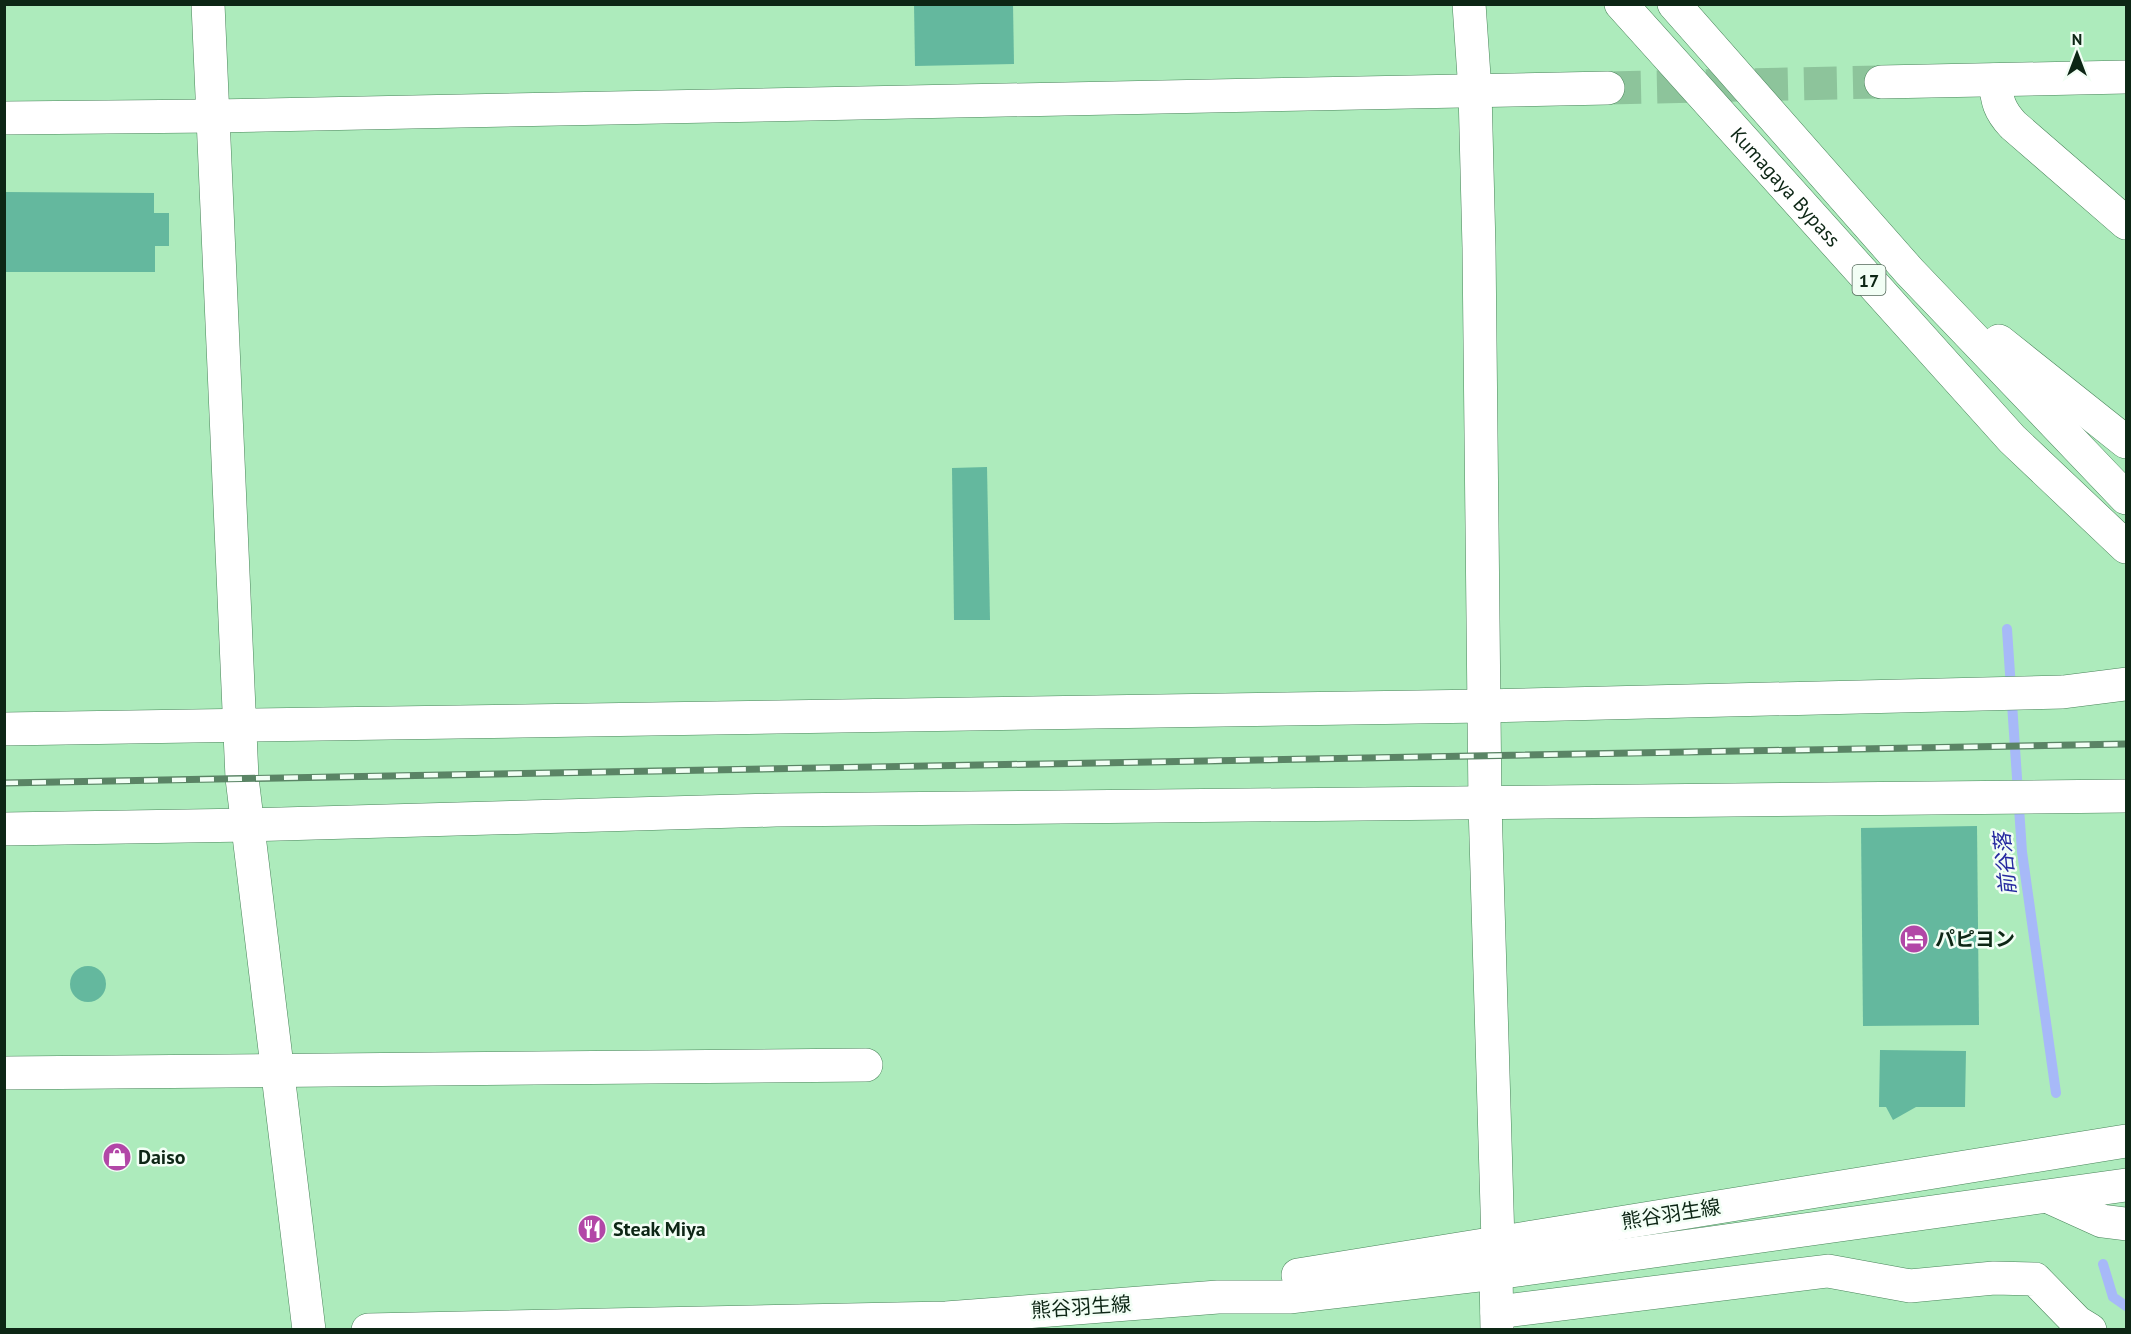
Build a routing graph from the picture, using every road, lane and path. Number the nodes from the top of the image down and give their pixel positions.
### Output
1 (208, 4) edge
2 (1621, 4) edge
3 (1674, 4) edge
4 (1465, 9) edge
5 (2127, 77) edge
6 (1995, 80) junction
7 (1881, 82) tunnel mouth
8 (1608, 88) tunnel mouth
9 (1475, 91) junction
10 (213, 116) junction
11 (4, 118) edge
12 (2127, 223) edge
13 (1910, 272) junction
14 (2127, 442) edge
15 (2127, 498) edge
16 (2127, 547) edge
17 (2127, 684) edge
18 (1484, 706) junction
19 (240, 724) junction
20 (4, 729) edge
21 (2127, 796) edge
22 (1485, 804) junction
23 (249, 825) junction
24 (4, 829) edge
25 (866, 1065) dead end
26 (278, 1069) junction
27 (4, 1073) edge
28 (2127, 1141) edge
29 (2127, 1185) edge
30 (2049, 1197) junction
31 (2127, 1224) edge
32 (1497, 1258) junction
33 (1497, 1321) edge
34 (946, 1324) edge
35 (309, 1329) edge
36 (368, 1329) edge
37 (2090, 1329) edge

1 - 10 main road
2 - 16 main road, Kumagaya Bypass / 17
3 - 13 main road, Kumagaya Bypass / 17
4 - 9 main road
5 - 6 main road
6 - 7 main road
6 - 12 main road
8 - 9 main road
9 - 10 main road
9 - 18 main road
10 - 11 main road
10 - 19 main road
13 - 14 main road
13 - 15 main road, Kumagaya Bypass / 17
17 - 18 main road
18 - 19 main road
18 - 22 main road
19 - 20 main road
19 - 23 main road
21 - 22 main road
22 - 23 main road
22 - 32 main road
23 - 24 main road
23 - 26 main road
25 - 26 main road
26 - 27 main road
26 - 35 main road
28 - 32 main road, 熊谷羽生線
29 - 30 main road, 熊谷羽生線
30 - 31 main road
30 - 32 main road, 熊谷羽生線
32 - 33 main road
32 - 34 main road, 熊谷羽生線
33 - 37 main road
34 - 36 main road, 熊谷羽生線

